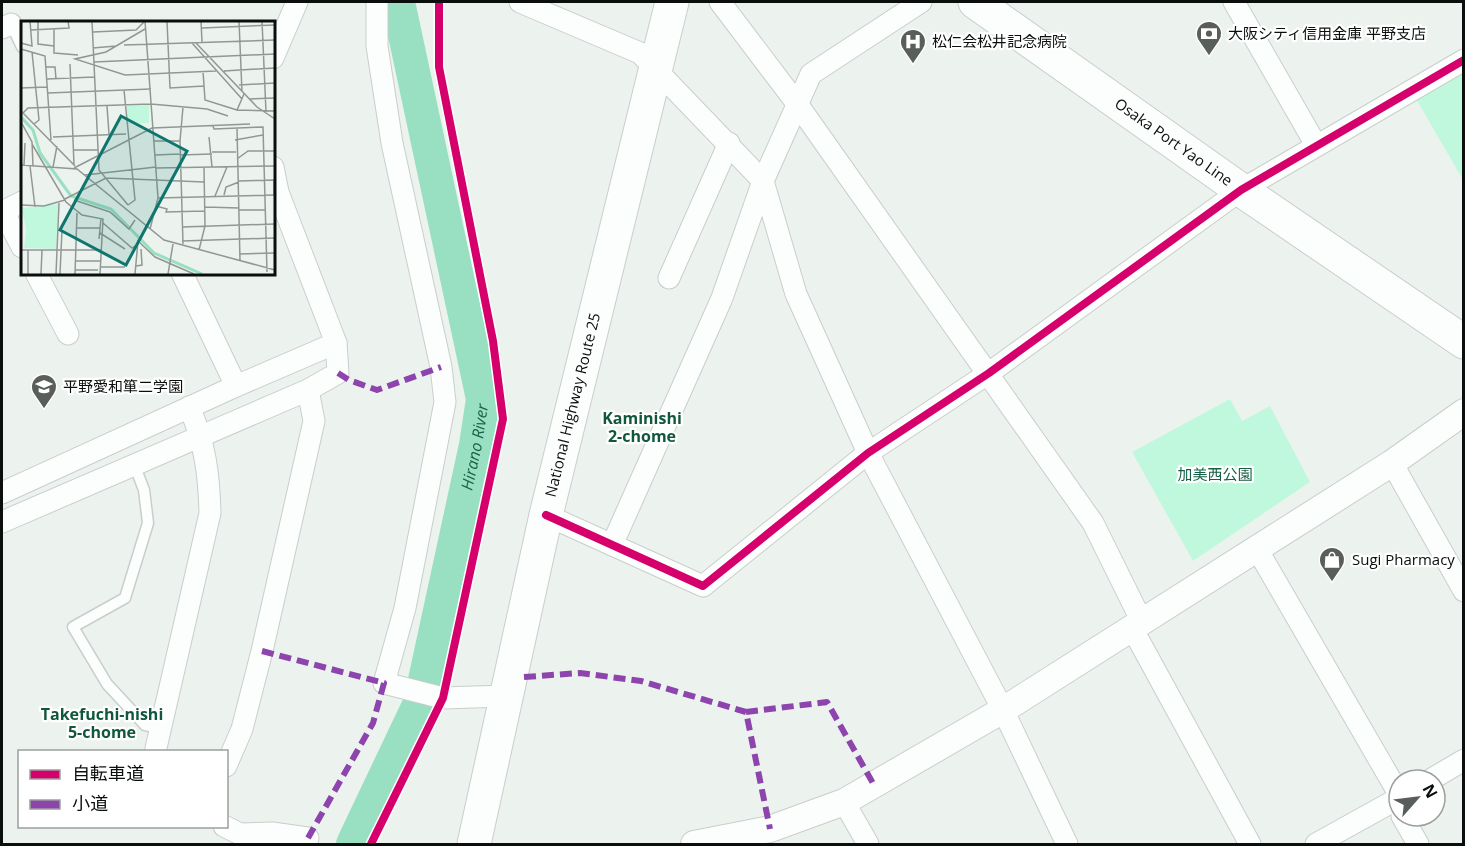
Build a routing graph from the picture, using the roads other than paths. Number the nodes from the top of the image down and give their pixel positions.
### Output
1 (297, 2) edge
2 (377, 2) edge
3 (520, 2) edge
4 (672, 2) edge
5 (720, 2) edge
6 (921, 2) edge
7 (975, 2) edge
8 (1234, 2) edge
9 (6, 26) edge
10 (21, 46) edge
11 (274, 56) edge
12 (1464, 60) edge
13 (655, 67) junction
14 (798, 105) junction
15 (729, 144) junction
16 (1316, 145) junction
17 (274, 172) edge
18 (763, 181) junction
19 (1241, 190) junction
20 (9, 208) edge
21 (21, 244) edge
22 (37, 274) edge
23 (182, 274) edge
24 (669, 278) dead end
25 (68, 334) dead end
26 (1464, 342) edge
27 (336, 343) junction
28 (989, 373) junction
29 (236, 386) junction
30 (308, 390) junction
31 (189, 407) junction
32 (1464, 412) edge
33 (202, 435) junction
34 (868, 453) junction
35 (1392, 463) junction
36 (134, 464) junction
37 (3, 488) edge
38 (546, 515) junction
39 (10, 518) edge
40 (612, 545) junction
41 (1257, 549) junction
42 (1464, 591) edge
43 (1137, 625) junction
44 (505, 696) junction
45 (1003, 710) junction
46 (158, 739) joint
47 (1464, 760) edge
48 (228, 761) edge
49 (1447, 770) edge
50 (1387, 782) edge
51 (844, 802) junction
52 (1387, 810) edge
53 (1410, 828) edge
54 (229, 835) edge
55 (758, 838) edge
56 (304, 844) edge
57 (474, 844) edge
58 (694, 844) edge
59 (868, 844) edge
60 (1067, 844) edge
61 (1250, 844) edge
62 (1316, 844) edge
63 (1418, 844) edge

1 - 11 street
2 - 44 street
3 - 13 street
4 - 13 main road, National Highway Route 25
5 - 14 street
6 - 14 street
7 - 19 main road, Osaka Port Yao Line
8 - 16 street
9 - 10 lane
12 - 16 street
13 - 15 street
13 - 38 main road, National Highway Route 25
14 - 18 street
14 - 28 street
15 - 18 street
15 - 24 street
16 - 19 street
17 - 27 street
18 - 34 street
18 - 40 street
19 - 26 main road, Osaka Port Yao Line
19 - 28 street
20 - 21 street
22 - 25 street
23 - 29 street
27 - 29 street
27 - 30 street
28 - 34 street
28 - 43 street
29 - 31 street
30 - 33 street
30 - 48 street
31 - 33 street
31 - 37 street
32 - 35 street
33 - 36 street
33 - 46 street
34 - 40 street
34 - 45 street
35 - 41 street
35 - 42 street
36 - 39 street
36 - 46 lane
37 - 39 street
38 - 40 street
38 - 44 main road, National Highway Route 25
41 - 43 street
41 - 50 street
43 - 45 street
43 - 61 street
44 - 57 main road, National Highway Route 25
45 - 51 street
45 - 60 street
47 - 49 street
51 - 55 street
51 - 59 street
52 - 62 street
53 - 63 street
54 - 56 street
55 - 58 street

